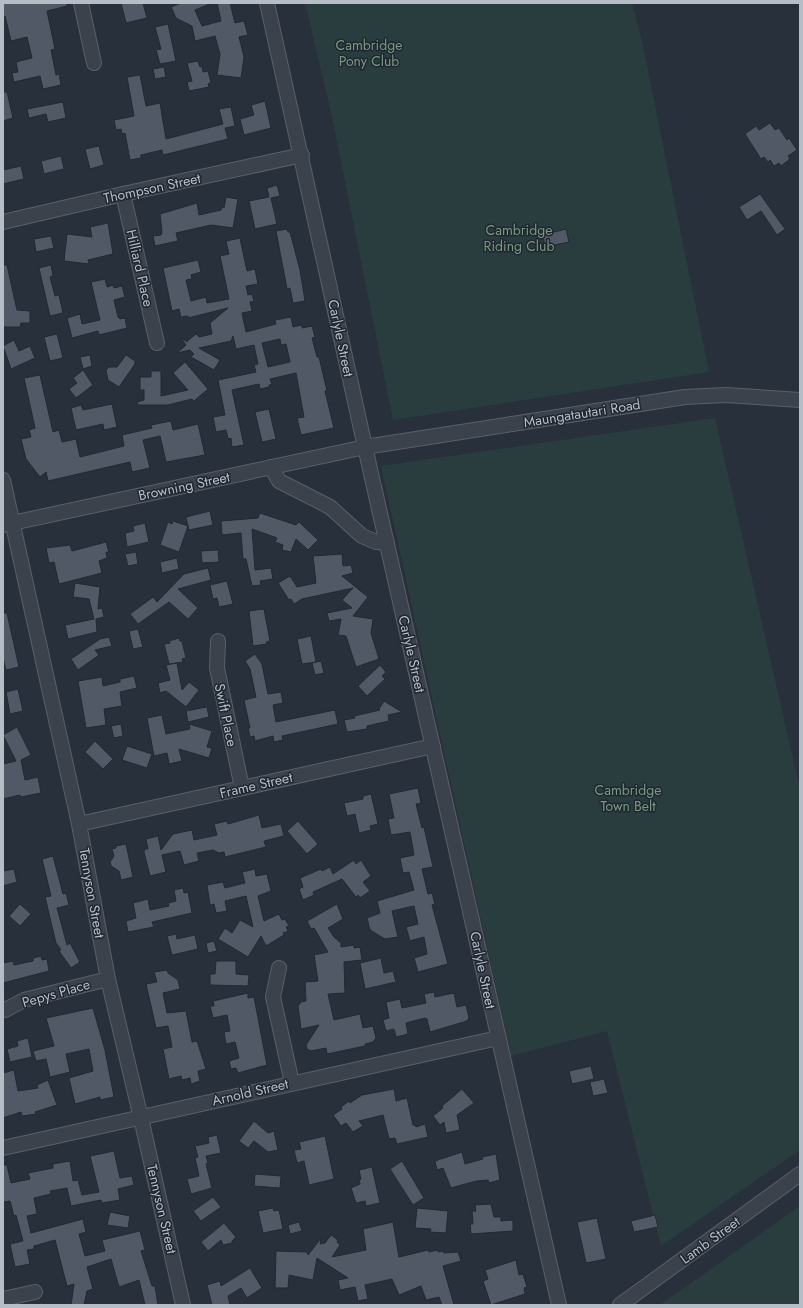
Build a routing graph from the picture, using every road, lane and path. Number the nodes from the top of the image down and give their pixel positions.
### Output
1 (81, 3) edge
2 (267, 3) edge
3 (94, 63) dead end
4 (302, 156) junction
5 (123, 194) junction
6 (3, 222) edge
7 (157, 343) dead end
8 (800, 400) edge
9 (365, 447) junction
10 (271, 467) junction
11 (3, 480) edge
12 (8, 524) edge
13 (387, 543) junction
14 (218, 641) dead end
15 (433, 746) junction
16 (242, 788) junction
17 (79, 824) junction
18 (280, 968) dead end
19 (108, 979) junction
20 (5, 1010) dead end
21 (498, 1038) junction
22 (292, 1083) junction
23 (141, 1118) junction
24 (3, 1148) edge
25 (800, 1174) edge
26 (35, 1292) dead end
27 (3, 1299) edge
28 (183, 1305) edge
29 (559, 1305) edge
30 (620, 1305) edge

1 - 3 street
2 - 4 street, Carlyle Street
4 - 5 street, Thompson Street
4 - 9 street, Carlyle Street
5 - 6 street, Thompson Street
5 - 7 street, Hilliard Place
8 - 9 street, Maungatautari Road
9 - 10 street, Browning Street
9 - 13 street, Carlyle Street
10 - 12 street, Browning Street
10 - 13 street
11 - 12 street, Tennyson Street
12 - 17 street, Tennyson Street
13 - 15 street, Carlyle Street
14 - 16 street, Swift Place
15 - 16 street, Frame Street
15 - 21 street, Carlyle Street
16 - 17 street, Frame Street
17 - 19 street, Tennyson Street
18 - 22 street
19 - 20 street, Pepys Place
19 - 23 street, Tennyson Street
21 - 22 street, Arnold Street
21 - 29 street, Carlyle Street
22 - 23 street, Arnold Street
23 - 24 street, Arnold Street
23 - 28 street, Tennyson Street
25 - 30 street, Lamb Street
26 - 27 street

